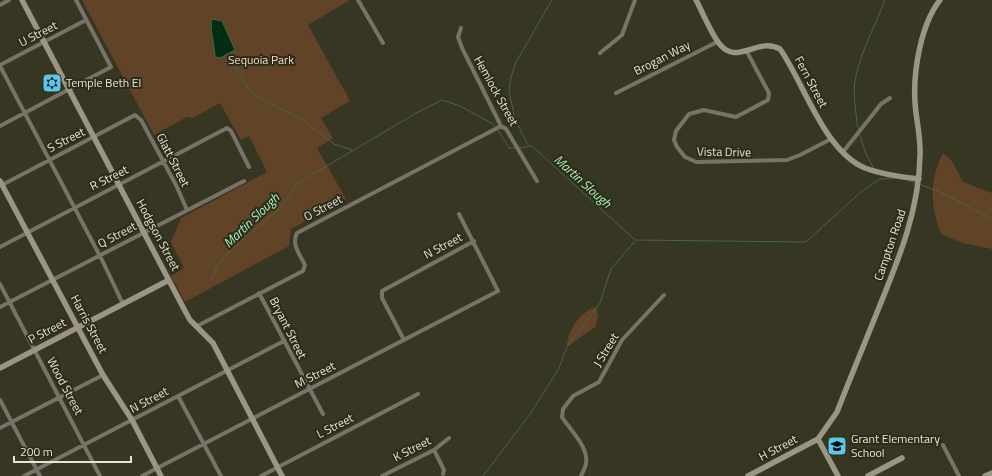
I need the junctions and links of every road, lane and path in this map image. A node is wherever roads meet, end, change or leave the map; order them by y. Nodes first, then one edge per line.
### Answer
1 (9, 0) edge
2 (22, 0) edge
3 (76, 0) edge
4 (358, 0) edge
5 (635, 0) edge
6 (696, 0) edge
7 (940, 0) edge
8 (0, 5) edge
9 (86, 20) junction
10 (461, 28) dead end
11 (44, 42) junction
12 (718, 42) junction
13 (383, 43) dead end
14 (746, 50) junction
15 (600, 53) dead end
16 (0, 65) edge
17 (69, 90) junction
18 (616, 93) dead end
19 (890, 98) dead end
20 (25, 113) junction
21 (141, 120) joint
22 (0, 126) edge
23 (501, 126) junction
24 (95, 137) junction
25 (831, 139) junction
26 (843, 152) junction
27 (50, 160) junction
28 (164, 161) junction
29 (249, 167) dead end
30 (919, 179) junction
31 (244, 180) dead end
32 (537, 181) dead end
33 (1, 184) edge
34 (119, 185) junction
35 (74, 207) junction
36 (187, 210) junction
37 (459, 214) dead end
38 (28, 232) junction
39 (144, 232) junction
40 (474, 241) junction
41 (0, 247) edge
42 (100, 255) junction
43 (53, 280) junction
44 (169, 280) junction
45 (0, 284) edge
46 (259, 293) junction
47 (664, 295) dead end
48 (10, 302) junction
49 (123, 304) junction
50 (0, 307) edge
51 (197, 326) junction
52 (78, 327) junction
53 (404, 340) junction
54 (284, 341) junction
55 (34, 350) junction
56 (0, 368) edge
57 (227, 370) junction
58 (103, 375) junction
59 (309, 389) junction
60 (418, 394) dead end
61 (178, 396) junction
62 (59, 397) junction
63 (0, 400) edge
64 (323, 414) dead end
65 (252, 419) junction
66 (132, 420) junction
67 (12, 422) junction
68 (0, 428) edge
69 (449, 438) dead end
70 (818, 439) junction
71 (204, 444) junction
72 (84, 445) junction
73 (943, 445) dead end
74 (434, 450) junction
75 (902, 458) dead end
76 (277, 467) junction
77 (157, 468) junction
78 (36, 470) junction
79 (992, 472) edge
80 (443, 474) dead end
81 (24, 476) edge
82 (40, 476) edge
83 (100, 476) edge
84 (142, 476) edge
85 (161, 476) edge
86 (221, 476) edge
87 (261, 476) edge
88 (282, 476) edge
89 (382, 476) edge
90 (581, 476) edge
91 (748, 476) edge
92 (838, 476) edge
93 (868, 476) edge
94 (959, 476) edge
95 (985, 476) edge

1 - 8 street
2 - 11 street, Hodgson Street
3 - 9 street
4 - 13 street
5 - 15 street
6 - 12 street, Fern Street
7 - 30 street, Campton Road
9 - 11 street, U Street
9 - 17 street
10 - 23 street, Hemlock Street
11 - 16 street, U Street
11 - 17 street, Hodgson Street
12 - 14 street, Fern Street
12 - 18 street, Brogan Way
14 - 25 street, Fern Street
14 - 25 street, Vista Drive
16 - 20 street
17 - 20 street
17 - 24 street, Hodgson Street
19 - 26 street
20 - 22 street
20 - 27 street
21 - 24 street, S Street
21 - 28 street, Glatt Street
23 - 32 street, Hemlock Street
23 - 46 street, O Street
24 - 27 street, S Street
24 - 34 street, Hodgson Street
25 - 26 street, Fern Street
26 - 30 street, Fern Street
27 - 33 street, S Street
27 - 35 street
28 - 29 street, R Street
28 - 34 street, R Street
28 - 36 street, Glatt Street
30 - 70 street, Campton Road
31 - 36 street, Q Street
33 - 38 street, Harris Street
34 - 35 street, R Street
34 - 39 street, Hodgson Street
35 - 38 street, R Street
35 - 42 street
36 - 39 street, Q Street
37 - 40 street
38 - 41 street, R Street
38 - 43 street, Harris Street
39 - 42 street, Q Street
39 - 44 street, Hodgson Street
40 - 53 street, N Street
40 - 53 street, M Street
42 - 43 street, Q Street
42 - 49 street
43 - 48 street, Q Street
43 - 52 street, Harris Street
44 - 49 street, P Street
44 - 51 street, Hodgson Street
45 - 48 street, Wood Street
46 - 51 street, O Street
46 - 54 street, Bryant Street
47 - 90 street, J Street
48 - 50 street, Q Street
48 - 55 street, Wood Street
49 - 52 street, P Street
51 - 57 street, Hodgson Street
52 - 55 street, P Street
52 - 58 street, Harris Street
53 - 59 street, M Street
54 - 57 street, N Street
54 - 59 street, Bryant Street
55 - 56 street, P Street
55 - 62 street, Wood Street
57 - 61 street, N Street
57 - 65 street, Hodgson Street
58 - 62 street
58 - 66 street, Harris Street
59 - 64 street, Bryant Street
59 - 65 street, M Street
60 - 76 street, L Street
61 - 66 street, N Street
61 - 71 street
62 - 67 street
62 - 72 street, Wood Street
63 - 67 street
65 - 71 street, M Street
65 - 76 street, Hodgson Street
66 - 72 street, N Street
66 - 77 street, Harris Street
67 - 68 street
67 - 78 street
69 - 74 street, K Street
70 - 91 street, H Street
70 - 92 street
71 - 77 street, M Street
71 - 86 street
72 - 78 street, N Street
72 - 83 street, Wood Street
73 - 94 street
74 - 80 street
74 - 89 street, K Street
75 - 93 street
76 - 87 street, L Street
76 - 88 street, Hodgson Street
77 - 84 street, M Street
77 - 85 street, Harris Street
78 - 81 street, N Street
78 - 82 street
79 - 95 street

